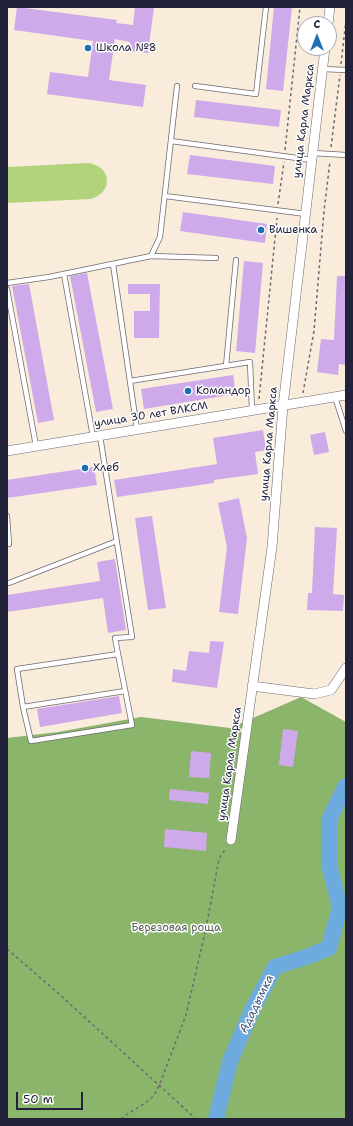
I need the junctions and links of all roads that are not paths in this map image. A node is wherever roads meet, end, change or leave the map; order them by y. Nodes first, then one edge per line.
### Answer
1 (266, 7) edge
2 (324, 56) edge
3 (322, 68) junction
4 (346, 70) edge
5 (177, 86) dead end
6 (195, 86) dead end
7 (171, 140) junction
8 (346, 155) edge
9 (312, 157) junction
10 (165, 196) junction
11 (306, 214) junction
12 (151, 256) junction
13 (216, 258) dead end
14 (236, 260) dead end
15 (113, 264) junction
16 (64, 274) junction
17 (7, 283) edge
18 (7, 289) edge
19 (226, 366) junction
20 (130, 381) junction
21 (346, 395) edge
22 (335, 397) junction
23 (283, 406) junction
24 (252, 411) junction
25 (137, 430) junction
26 (346, 431) edge
27 (97, 436) junction
28 (36, 446) junction
29 (7, 451) edge
30 (7, 516) edge
31 (117, 541) junction
32 (7, 544) edge
33 (10, 583) dead end
34 (118, 654) junction
35 (346, 668) edge
36 (252, 686) junction
37 (125, 691) junction
38 (23, 707) junction
39 (231, 840) road end

1 - 6 lane
2 - 3 street, улица Карла Маркса
3 - 4 lane
3 - 9 street, улица Карла Маркса
5 - 7 lane
7 - 9 lane
7 - 10 lane
8 - 9 lane
9 - 11 street, улица Карла Маркса
10 - 11 lane
10 - 12 lane
11 - 23 street, улица Карла Маркса
12 - 13 lane
12 - 15 lane
14 - 19 lane
15 - 16 lane
15 - 20 lane
16 - 17 lane
16 - 27 lane
18 - 28 lane
19 - 20 lane
19 - 24 lane
20 - 25 lane
21 - 22 street, улица 30 лет ВЛКСМ
22 - 23 street, улица 30 лет ВЛКСМ
22 - 26 lane
23 - 24 street, улица 30 лет ВЛКСМ
23 - 36 street, улица Карла Маркса
24 - 25 street, улица 30 лет ВЛКСМ
25 - 27 street, улица 30 лет ВЛКСМ
27 - 28 street, улица 30 лет ВЛКСМ
27 - 31 lane
28 - 29 street, улица 30 лет ВЛКСМ
30 - 32 lane
31 - 33 lane
31 - 34 lane
34 - 37 lane
34 - 38 lane
35 - 36 street
36 - 39 street, улица Карла Маркса
37 - 38 lane
37 - 38 lane

